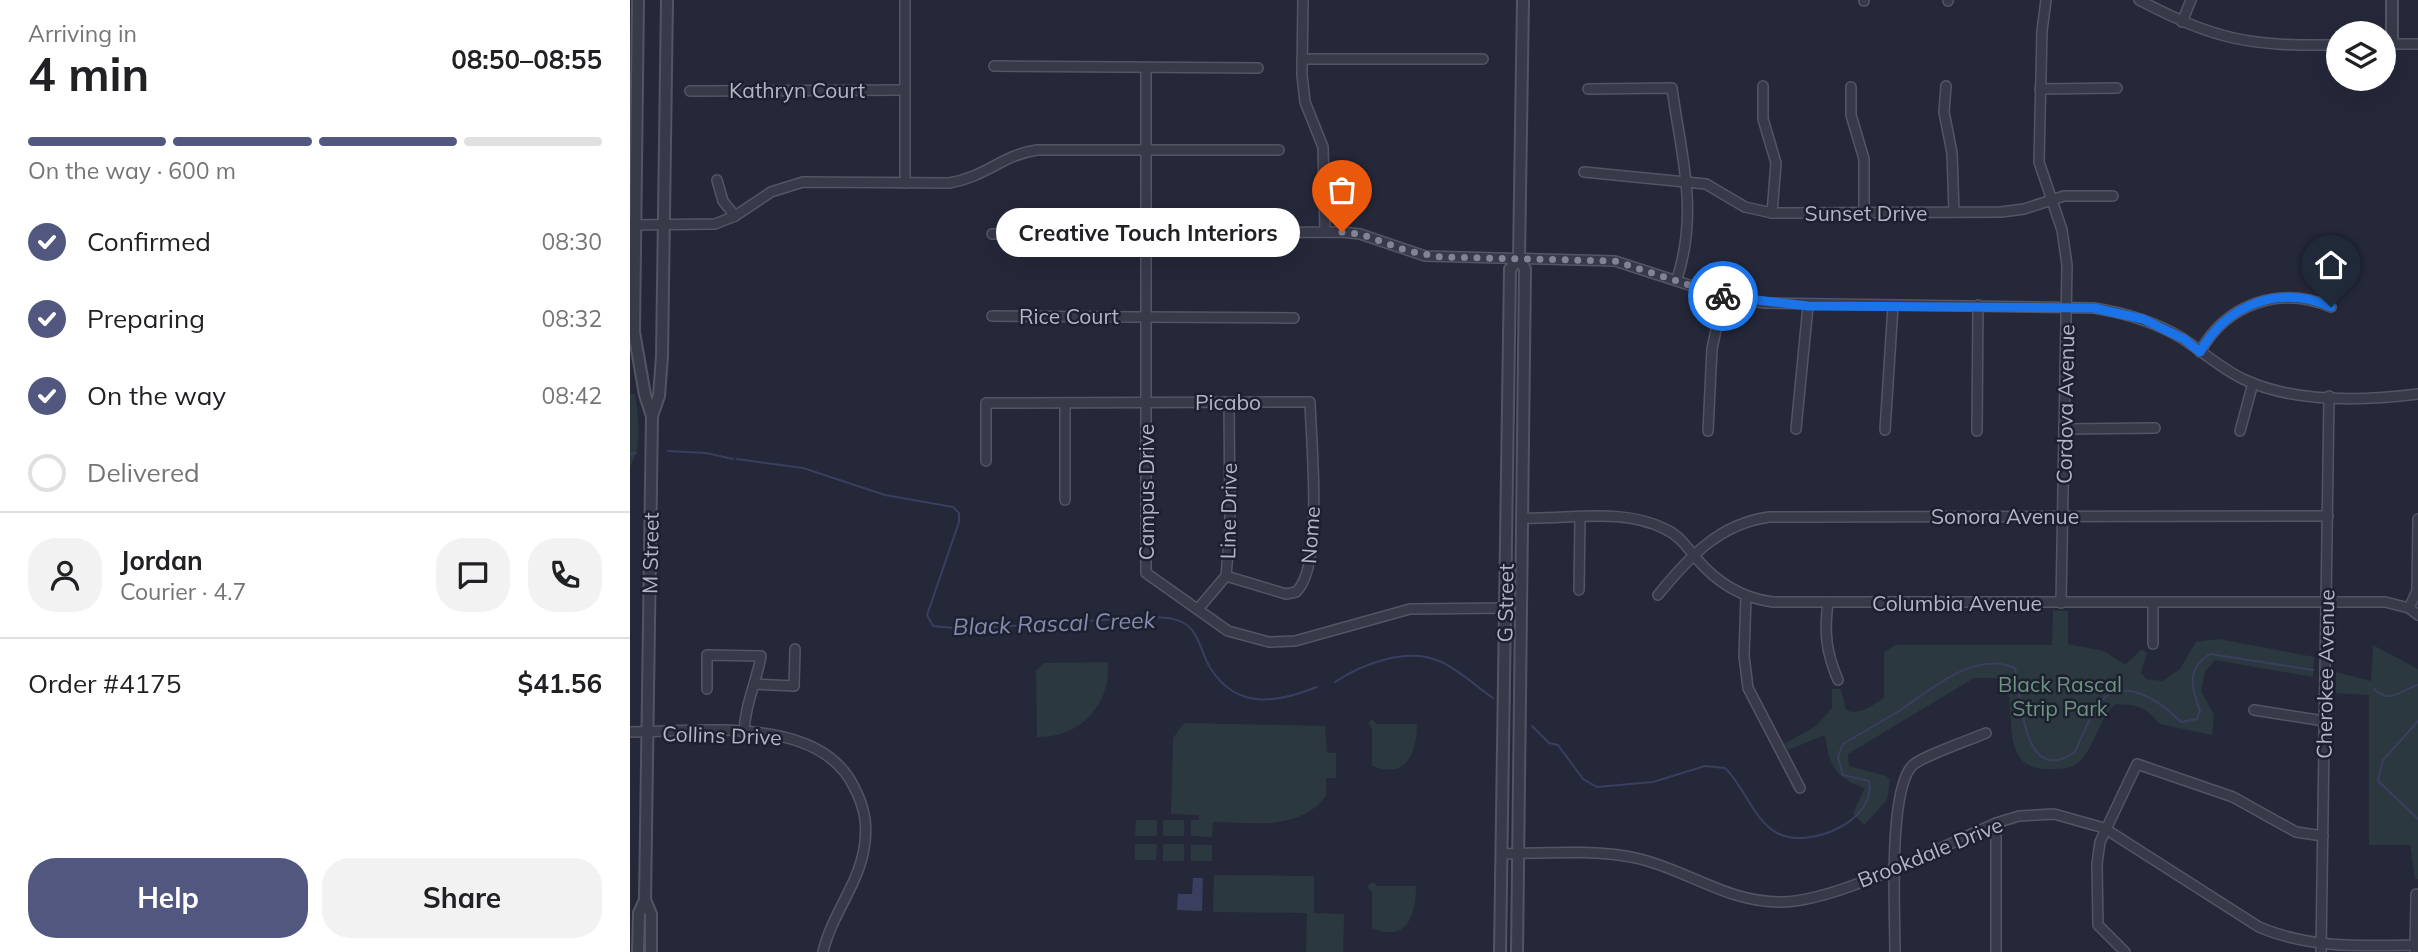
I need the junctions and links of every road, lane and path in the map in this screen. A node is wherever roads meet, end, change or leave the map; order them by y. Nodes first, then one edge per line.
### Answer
1 (638, 0) edge
2 (667, 0) edge
3 (905, 0) edge
4 (1303, 0) edge
5 (1524, 0) edge
6 (2046, 0) edge
7 (2139, 0) edge
8 (2191, 0) edge
9 (2392, 0) edge
10 (2390, 21) edge
11 (2182, 22) junction
12 (2396, 44) edge
13 (2418, 44) edge
14 (2326, 45) edge
15 (1302, 59) junction
16 (1483, 59) dead end
17 (994, 66) dead end
18 (1146, 68) junction
19 (1258, 68) dead end
20 (1763, 86) dead end
21 (1946, 86) dead end
22 (1851, 87) dead end
23 (2118, 88) dead end
24 (1588, 89) dead end
25 (2040, 89) junction
26 (904, 90) junction
27 (690, 91) dead end
28 (1147, 150) junction
29 (1279, 150) dead end
30 (1584, 172) dead end
31 (717, 180) dead end
32 (1688, 181) junction
33 (905, 183) junction
34 (2113, 196) dead end
35 (2050, 199) junction
36 (1954, 212) junction
37 (1772, 213) junction
38 (1864, 213) junction
39 (735, 216) junction
40 (632, 225) edge
41 (663, 226) junction
42 (1325, 231) junction
43 (992, 234) dead end
44 (1147, 234) junction
45 (1519, 258) junction
46 (1677, 279) junction
47 (1723, 296) junction
48 (1978, 305) junction
49 (2066, 305) junction
50 (1808, 306) junction
51 (1893, 306) junction
52 (2331, 307) dead end
53 (992, 316) dead end
54 (1146, 316) junction
55 (1294, 318) dead end
56 (2200, 352) junction
57 (2253, 383) junction
58 (2418, 394) edge
59 (2329, 396) junction
60 (1229, 402) junction
61 (1310, 402) joint
62 (1065, 403) junction
63 (1146, 403) junction
64 (652, 416) junction
65 (2155, 428) dead end
66 (1796, 429) dead end
67 (2064, 429) junction
68 (1885, 430) dead end
69 (1708, 431) dead end
70 (1977, 431) dead end
71 (2240, 431) dead end
72 (986, 461) dead end
73 (1065, 500) dead end
74 (2063, 516) junction
75 (2328, 516) junction
76 (1580, 517) junction
77 (1522, 518) junction
78 (2418, 519) edge
79 (1693, 555) junction
80 (1226, 576) junction
81 (1579, 590) dead end
82 (1658, 595) dead end
83 (1746, 596) junction
84 (2327, 602) junction
85 (1828, 603) junction
86 (2061, 603) junction
87 (2153, 603) junction
88 (1505, 608) junction
89 (2409, 608) junction
90 (1198, 609) junction
91 (2418, 615) edge
92 (2152, 644) dead end
93 (795, 649) dead end
94 (1839, 680) dead end
95 (754, 684) junction
96 (707, 689) dead end
97 (2255, 710) dead end
98 (2325, 721) junction
99 (630, 732) edge
100 (646, 732) junction
101 (744, 733) junction
102 (1986, 733) dead end
103 (1800, 788) dead end
104 (1996, 823) junction
105 (2104, 828) junction
106 (2323, 836) junction
107 (1502, 854) junction
108 (1518, 854) junction
109 (1896, 866) junction
110 (2416, 894) dead end
111 (645, 900) junction
112 (2416, 947) edge
113 (2321, 948) edge
114 (638, 952) edge
115 (651, 952) edge
116 (823, 952) edge
117 (1500, 952) edge
118 (1517, 952) edge
119 (1895, 952) edge
120 (1996, 952) edge
121 (2125, 952) edge

1 - 40 street, M Street
2 - 41 street, M Street
3 - 26 street
4 - 15 street
5 - 45 street, G Street
6 - 25 street, Cordova Avenue
7 - 11 street
8 - 11 street
9 - 10 street
11 - 14 street
12 - 13 street
15 - 16 street
15 - 42 street
17 - 18 street
18 - 19 street
18 - 28 street, Campus Drive
20 - 37 street
21 - 36 street
22 - 38 street
23 - 25 street
24 - 32 street
25 - 35 street, Cordova Avenue
26 - 27 street, Kathryn Court
26 - 33 street
28 - 29 street
28 - 33 street
28 - 44 street, Campus Drive
30 - 32 street, Sunset Drive
31 - 39 street
32 - 37 street, Sunset Drive
32 - 46 street
33 - 39 street
34 - 35 street, Sunset Drive
35 - 36 street, Sunset Drive
35 - 49 street, Cordova Avenue
36 - 38 street, Sunset Drive
37 - 38 street, Sunset Drive
39 - 41 street
40 - 41 street
40 - 64 street, M Street
41 - 64 street, M Street
42 - 44 street
42 - 45 street
43 - 44 street
44 - 54 street, Campus Drive
45 - 46 street
45 - 77 street, G Street
45 - 88 street, G Street
46 - 47 street
47 - 50 street
47 - 69 street
48 - 49 street
48 - 51 street
48 - 70 street
49 - 56 street
49 - 67 street, Cordova Avenue
50 - 51 street
50 - 66 street
51 - 68 street
52 - 56 street
53 - 54 street, Rice Court
54 - 55 street, Rice Court
54 - 63 street, Campus Drive
56 - 57 street
57 - 59 street
57 - 71 street
58 - 59 street
59 - 75 street, Cherokee Avenue
60 - 61 street, Picabo
60 - 63 street, Picabo
60 - 80 street, Line Drive
61 - 80 street, Nome
62 - 63 street, Picabo
62 - 72 street, Picabo
62 - 73 street
63 - 90 street, Campus Drive
64 - 100 street, M Street
65 - 67 street
67 - 74 street, Cordova Avenue
74 - 75 street, Sonora Avenue
74 - 79 street, Sonora Avenue
74 - 86 street, Cordova Avenue
75 - 84 street, Cherokee Avenue
76 - 77 street, Columbia Avenue
76 - 79 street, Columbia Avenue
76 - 81 street
77 - 108 street, G Street
78 - 89 street
79 - 82 street, Sonora Avenue
79 - 83 street, Columbia Avenue
80 - 90 street, Line Drive
83 - 85 street, Columbia Avenue
83 - 103 street
84 - 87 street, Columbia Avenue
84 - 89 street, Columbia Avenue
84 - 98 street, Cherokee Avenue
85 - 86 street, Columbia Avenue
85 - 94 street
86 - 87 street, Columbia Avenue
87 - 92 street
88 - 90 street, Campus Drive
88 - 107 street, G Street
89 - 91 street, Columbia Avenue
93 - 95 street
95 - 96 street
95 - 101 street
97 - 98 street
98 - 106 street, Cherokee Avenue
99 - 100 street, Collins Drive
100 - 101 street, Collins Drive
100 - 111 street, M Street
101 - 116 street, Collins Drive
102 - 109 street
104 - 105 street, Brookdale Drive
104 - 109 street, Brookdale Drive
104 - 120 street
105 - 106 street
105 - 113 street, Brookdale Drive
105 - 121 street
106 - 113 street, Cherokee Avenue
107 - 108 street, Brookdale Drive
107 - 117 street, G Street
108 - 109 street, Brookdale Drive
108 - 118 street, G Street
109 - 119 street
110 - 112 street
111 - 114 street, M Street
111 - 115 street, M Street
112 - 113 street, Brookdale Drive

